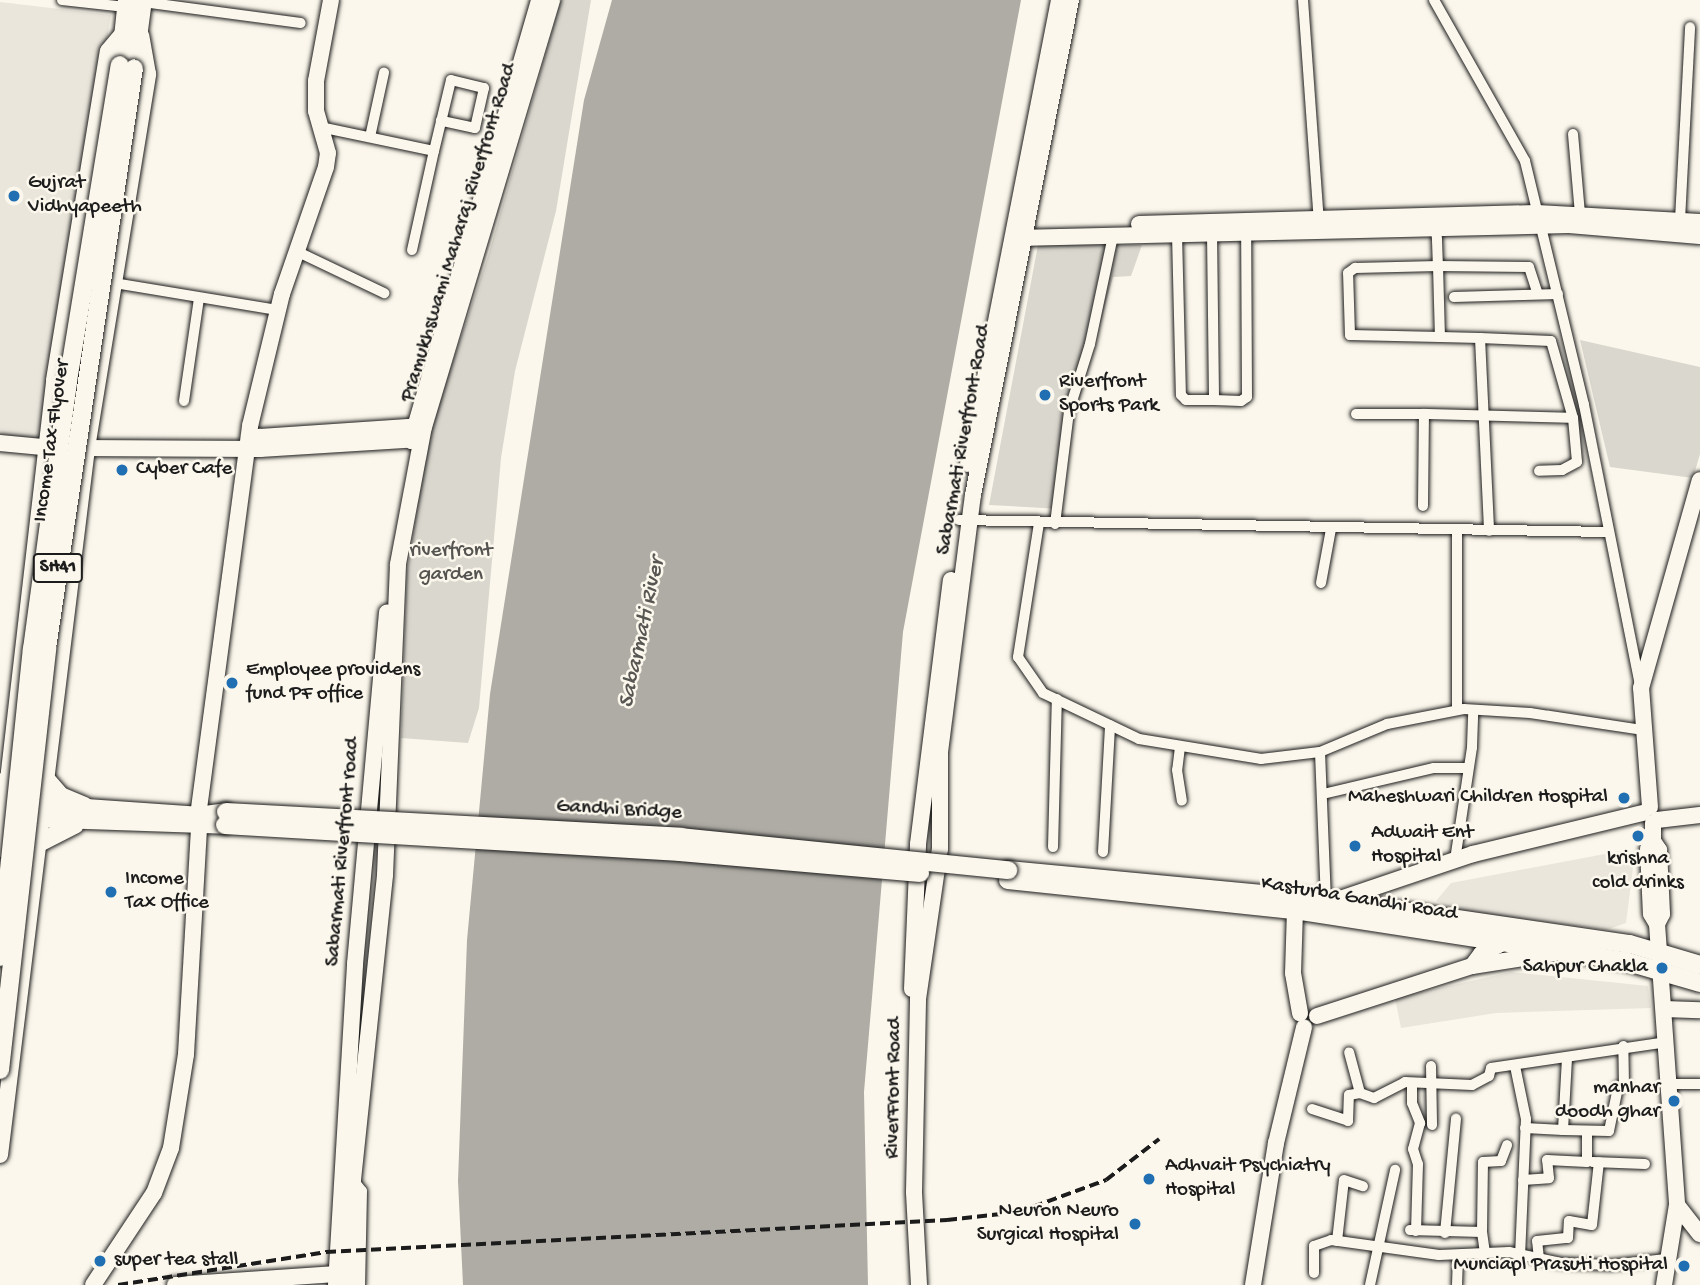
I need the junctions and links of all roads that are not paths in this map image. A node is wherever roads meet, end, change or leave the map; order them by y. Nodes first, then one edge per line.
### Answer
1 (62, 0) edge
2 (331, 0) edge
3 (539, 0) edge
4 (552, 0) edge
5 (1059, 0) edge
6 (1071, 0) edge
7 (1303, 0) edge
8 (1434, 0) edge
9 (135, 2) edge
10 (301, 23) dead end
11 (1690, 27) dead end
12 (133, 30) junction
13 (127, 66) junction
14 (384, 73) dead end
15 (441, 121) junction
16 (320, 127) junction
17 (1573, 134) dead end
18 (370, 137) junction
19 (434, 150) junction
20 (1580, 214) junction
21 (1539, 220) junction
22 (1680, 220) junction
23 (1700, 222) edge
24 (1319, 224) junction
25 (1436, 228) junction
26 (1019, 232) junction
27 (1246, 232) junction
28 (1212, 233) junction
29 (1177, 234) junction
30 (1113, 236) junction
31 (1700, 236) edge
32 (412, 250) dead end
33 (296, 251) junction
34 (1438, 266) junction
35 (114, 283) junction
36 (384, 293) dead end
37 (1538, 294) junction
38 (1558, 294) junction
39 (1454, 297) dead end
40 (199, 298) junction
41 (277, 310) junction
42 (1440, 337) junction
43 (1480, 338) junction
44 (1214, 400) junction
45 (184, 401) dead end
46 (1356, 414) dead end
47 (1424, 414) junction
48 (1486, 416) junction
49 (1573, 418) junction
50 (417, 432) junction
51 (0, 443) edge
52 (247, 446) junction
53 (45, 448) junction
54 (87, 448) junction
55 (1539, 471) dead end
56 (412, 480) joint
57 (1700, 480) edge
58 (1423, 506) dead end
59 (964, 521) junction
60 (1039, 523) junction
61 (1055, 524) junction
62 (1331, 528) junction
63 (1457, 530) junction
64 (1489, 531) junction
65 (1609, 532) junction
66 (1321, 583) dead end
67 (1641, 688) junction
68 (1057, 699) junction
69 (1457, 710) junction
70 (1473, 710) junction
71 (1110, 725) junction
72 (1642, 730) junction
73 (1180, 747) junction
74 (1320, 752) junction
75 (1468, 768) junction
76 (48, 780) junction
77 (4, 782) edge
78 (1323, 793) junction
79 (1182, 801) dead end
80 (1700, 808) edge
81 (2, 810) edge
82 (35, 811) junction
83 (91, 815) junction
84 (1700, 815) edge
85 (1651, 816) junction
86 (199, 822) junction
87 (0, 840) edge
88 (41, 842) junction
89 (1053, 846) dead end
90 (1103, 852) dead end
91 (1455, 860) junction
92 (1008, 875) junction
93 (936, 893) joint
94 (914, 894) joint
95 (1338, 901) junction
96 (1296, 910) junction
97 (1501, 936) junction
98 (1555, 953) junction
99 (1660, 955) junction
100 (0, 957) edge
101 (1472, 965) junction
102 (1700, 965) edge
103 (1661, 974) junction
104 (1700, 983) edge
105 (1664, 1009) junction
106 (1700, 1010) edge
107 (1307, 1018) junction
108 (1667, 1042) junction
109 (1623, 1046) junction
110 (1349, 1052) dead end
111 (1567, 1059) junction
112 (1431, 1066) dead end
113 (1515, 1066) junction
114 (0, 1070) edge
115 (1412, 1083) junction
116 (1431, 1083) junction
117 (1670, 1084) junction
118 (1700, 1084) edge
119 (1360, 1093) junction
120 (1312, 1109) dead end
121 (1456, 1118) dead end
122 (1432, 1125) dead end
123 (1525, 1128) junction
124 (1563, 1130) junction
125 (1587, 1131) junction
126 (1507, 1145) dead end
127 (0, 1155) edge
128 (1587, 1161) junction
129 (1600, 1162) junction
130 (1644, 1164) dead end
131 (1395, 1170) dead end
132 (353, 1180) junction
133 (1523, 1180) junction
134 (1363, 1186) dead end
135 (1677, 1205) junction
136 (1482, 1232) junction
137 (1445, 1233) junction
138 (1700, 1233) edge
139 (1337, 1241) junction
140 (1380, 1247) junction
141 (1485, 1254) junction
142 (1458, 1255) junction
143 (1520, 1255) junction
144 (1539, 1259) junction
145 (1667, 1259) junction
146 (1314, 1273) dead end
147 (336, 1279) edge
148 (207, 1283) edge
149 (93, 1285) edge
150 (175, 1285) edge
151 (349, 1285) edge
152 (360, 1285) edge
153 (913, 1285) edge
154 (919, 1285) edge
155 (1253, 1285) edge
156 (1370, 1285) edge
157 (1457, 1285) edge
158 (1664, 1285) edge

1 - 9 street
2 - 16 street
3 - 50 street
4 - 50 street, Pramukhswami Maharaj Riverfront Road
5 - 26 street, Sabarmati Riverfront Road
6 - 26 street, Sabarmati Riverfront Road
7 - 24 street
8 - 21 street
9 - 10 street
9 - 12 main road, SH41
11 - 22 street
12 - 13 main road, Income Tax Flyover / SH41
12 - 35 street
12 - 53 street
13 - 100 main road, Income Tax Flyover, bridge
13 - 114 main road, Income Tax Flyover / SH41, bridge
14 - 18 street
15 - 15 street
15 - 19 street
16 - 18 street
16 - 33 street
17 - 20 street
18 - 19 street
19 - 32 street
20 - 21 street
20 - 22 street
21 - 24 street
21 - 25 street
21 - 31 street
21 - 38 street
22 - 23 street
24 - 25 street
24 - 26 street
24 - 27 street
25 - 34 street
26 - 30 street
26 - 59 street, Sabarmati Riverfront Road
27 - 28 street
27 - 44 street
28 - 29 street
28 - 44 street
29 - 30 street
29 - 44 street
30 - 61 street
33 - 36 street
33 - 41 street
34 - 37 street
34 - 42 street
34 - 42 street
35 - 40 street
35 - 54 street
37 - 38 street
37 - 39 street
38 - 65 street
40 - 41 street
40 - 45 street
41 - 52 street
42 - 43 street
43 - 48 street
43 - 49 street
46 - 47 street
47 - 48 street
47 - 58 street
48 - 49 street
48 - 64 street
49 - 55 street
50 - 52 street
50 - 56 street, Pramukhswami Maharaj Riverfront Road
50 - 147 street, Sabarmati Riverfront road
51 - 53 street
52 - 54 street
52 - 86 street
53 - 54 street
53 - 77 street
54 - 76 street
56 - 132 street, Sabarmati Riverfront road
57 - 67 street
59 - 60 street
59 - 93 street, Sabarmati Riverfront Road
59 - 94 street, Sabarmati Riverfront Road
60 - 61 street
60 - 68 street
61 - 62 street
62 - 63 street
62 - 66 street
63 - 64 street
63 - 69 street
64 - 65 street
65 - 67 street
67 - 72 street
68 - 71 street
68 - 89 street
69 - 70 street
69 - 74 street
70 - 72 street
70 - 75 street
71 - 73 street
71 - 90 street
72 - 85 street
73 - 74 street
73 - 79 street
74 - 78 street
75 - 78 street
75 - 91 street
76 - 82 street
76 - 83 street
77 - 81 street
78 - 95 street
80 - 85 street
81 - 82 main road, Gandhi Bridge
81 - 87 street
82 - 83 main road, Gandhi Bridge
82 - 88 street
83 - 86 main road, Gandhi Bridge
83 - 88 main road
84 - 85 street
85 - 91 street
85 - 95 street
85 - 99 street
86 - 92 main road, Gandhi Bridge, bridge
86 - 149 street
88 - 127 street
91 - 95 street
92 - 95 main road, Kasturba Gandhi Road
92 - 96 main road, Kasturba Gandhi Road
93 - 154 street, RiverFront Road
94 - 153 street, RiverFront Road
95 - 97 main road, Kasturba Gandhi Road
96 - 97 main road, Kasturba Gandhi Road
96 - 107 street
97 - 98 main road, Kasturba Gandhi Road
97 - 99 main road, Kasturba Gandhi Road
97 - 101 street
98 - 101 street
98 - 103 main road, Kasturba Gandhi Road
99 - 102 main road, Kasturba Gandhi Road
99 - 103 street
101 - 107 street
103 - 104 main road, Kasturba Gandhi Road
103 - 105 street
105 - 106 street
105 - 108 street
107 - 155 street
108 - 109 street
108 - 117 street
109 - 111 street
109 - 125 street
110 - 119 street
111 - 113 street
111 - 124 street
112 - 116 street
113 - 116 street
113 - 123 street
115 - 116 street
115 - 119 street
115 - 137 street
116 - 122 street
117 - 118 street
117 - 135 street
119 - 120 street
121 - 137 street
123 - 124 street
123 - 133 street
124 - 125 street
125 - 128 street
126 - 136 street
128 - 129 street
128 - 133 street
129 - 130 street
129 - 144 street
131 - 140 street
132 - 151 street, Sabarmati Riverfront road
132 - 152 street
133 - 143 street
134 - 139 street
135 - 138 street
135 - 145 street
136 - 137 street
136 - 141 street
139 - 140 street
139 - 146 street
140 - 142 street
140 - 156 street
141 - 142 street
141 - 143 street
142 - 157 street
143 - 144 street
144 - 145 street
145 - 158 street
147 - 148 street
148 - 150 street

